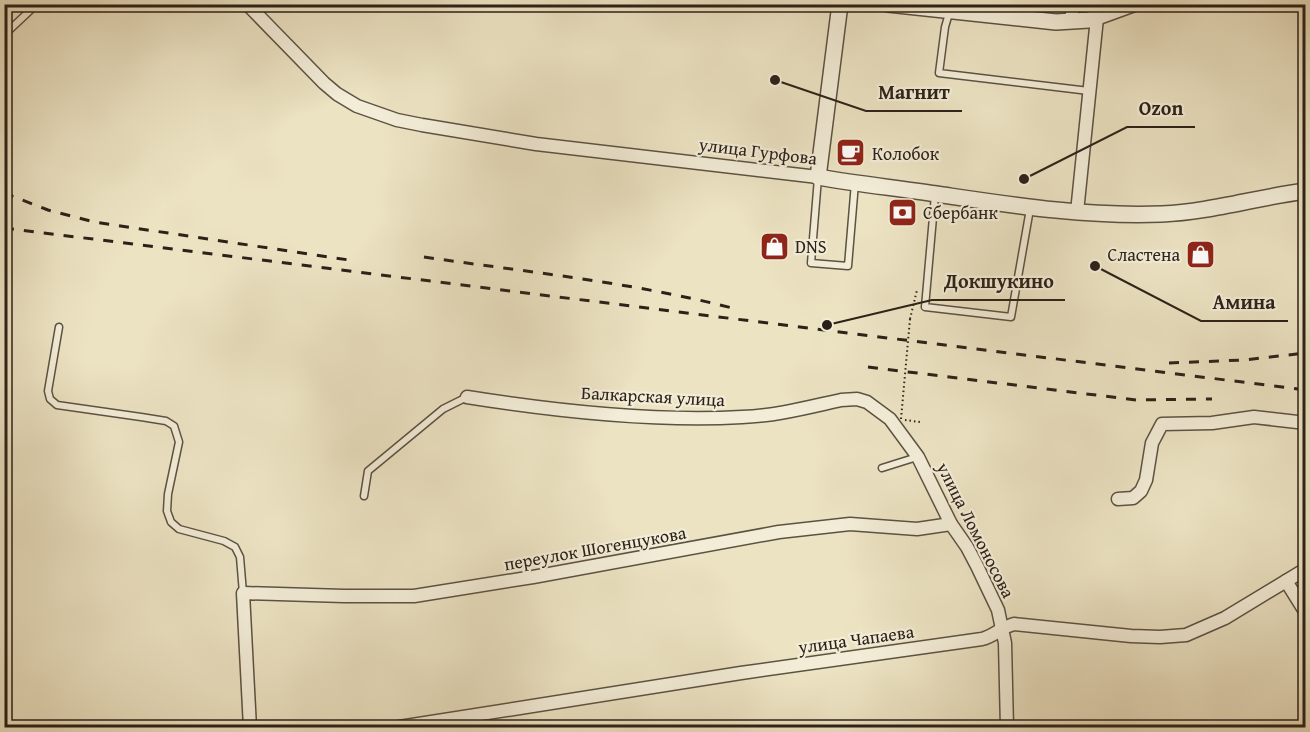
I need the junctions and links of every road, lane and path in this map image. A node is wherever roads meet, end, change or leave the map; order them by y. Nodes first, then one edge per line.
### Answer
1 (37, 4) edge
2 (247, 4) edge
3 (840, 4) edge
4 (888, 4) edge
5 (1072, 4) edge
6 (1133, 4) edge
7 (950, 8) edge
8 (1097, 18) junction
9 (1072, 21) junction
10 (4, 35) edge
11 (1089, 91) junction
12 (818, 177) junction
13 (855, 183) junction
14 (1305, 191) edge
15 (935, 194) junction
16 (1030, 208) junction
17 (1077, 212) junction
18 (916, 290) dead end
19 (59, 327) dead end
20 (468, 397) joint
21 (920, 422) dead end
22 (1305, 423) edge
23 (918, 457) junction
24 (882, 468) dead end
25 (363, 496) dead end
26 (1118, 499) dead end
27 (951, 524) junction
28 (1305, 569) edge
29 (1286, 581) junction
30 (243, 593) junction
31 (1305, 613) edge
32 (1002, 629) junction
33 (250, 728) edge
34 (393, 728) edge
35 (1007, 728) edge

1 - 10 lane
2 - 12 street, улица Гурфова
3 - 12 street
4 - 7 street
5 - 9 street
6 - 8 street
7 - 9 street
7 - 11 lane
8 - 9 street
8 - 11 street
11 - 17 street
12 - 13 street, улица Гурфова
12 - 13 lane
13 - 15 street, улица Гурфова
14 - 17 street, улица Гурфова
15 - 16 street, улица Гурфова
15 - 16 lane
16 - 17 street, улица Гурфова
18 - 21 path, bridge
19 - 30 lane
20 - 23 street, Балкарская улица
20 - 25 lane
22 - 26 street
23 - 24 lane
23 - 27 street, улица Ломоносова
27 - 30 street, переулок Шогенцукова
27 - 32 street, улица Ломоносова
28 - 29 street, улица Чапаева
29 - 31 street
29 - 32 street, улица Чапаева
30 - 33 street
32 - 34 street, улица Чапаева
32 - 35 street, улица Ломоносова

